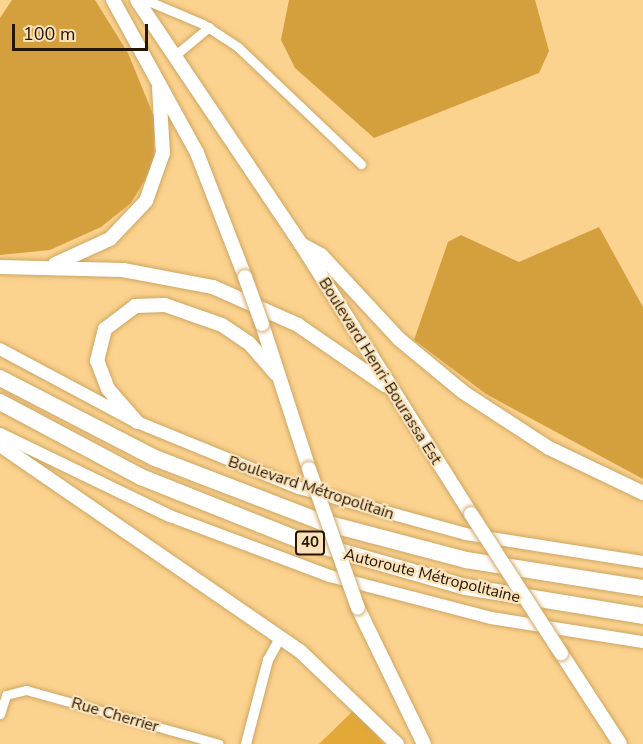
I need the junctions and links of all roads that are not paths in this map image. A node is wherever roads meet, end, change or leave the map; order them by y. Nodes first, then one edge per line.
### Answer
1 (113, 0) edge
2 (137, 0) edge
3 (147, 0) edge
4 (209, 27) junction
5 (142, 51) junction
6 (173, 57) junction
7 (159, 83) junction
8 (361, 164) dead end
9 (301, 244) junction
10 (0, 267) edge
11 (49, 267) junction
12 (0, 349) edge
13 (276, 374) junction
14 (0, 378) edge
15 (385, 385) junction
16 (0, 402) edge
17 (136, 422) junction
18 (0, 434) edge
19 (0, 445) edge
20 (643, 493) edge
21 (643, 562) edge
22 (643, 588) edge
23 (643, 616) edge
24 (280, 638) junction
25 (643, 642) edge
26 (0, 714) edge
27 (219, 744) edge
28 (246, 744) edge
29 (397, 744) edge
30 (424, 744) edge
31 (620, 744) edge

1 - 5 main road
2 - 6 main road, Boulevard Henri-Bourassa Est
3 - 4 street
4 - 6 street
4 - 8 street
5 - 6 main road
5 - 7 main road
6 - 9 main road, Boulevard Henri-Bourassa Est
7 - 11 main road
7 - 13 main road, bridge
9 - 15 main road, Boulevard Henri-Bourassa Est
9 - 20 main road
10 - 11 main road
11 - 15 main road
12 - 17 main road, Boulevard Métropolitain
13 - 17 main road
13 - 30 main road, bridge
14 - 22 highway, Autoroute Métropolitaine / 40
15 - 31 main road, Boulevard Henri-Bourassa Est, bridge
16 - 23 highway, Autoroute Métropolitaine / 40
17 - 21 main road, Boulevard Métropolitain
18 - 25 main road
19 - 24 main road
24 - 28 street
24 - 29 main road
26 - 27 street, Rue Cherrier

